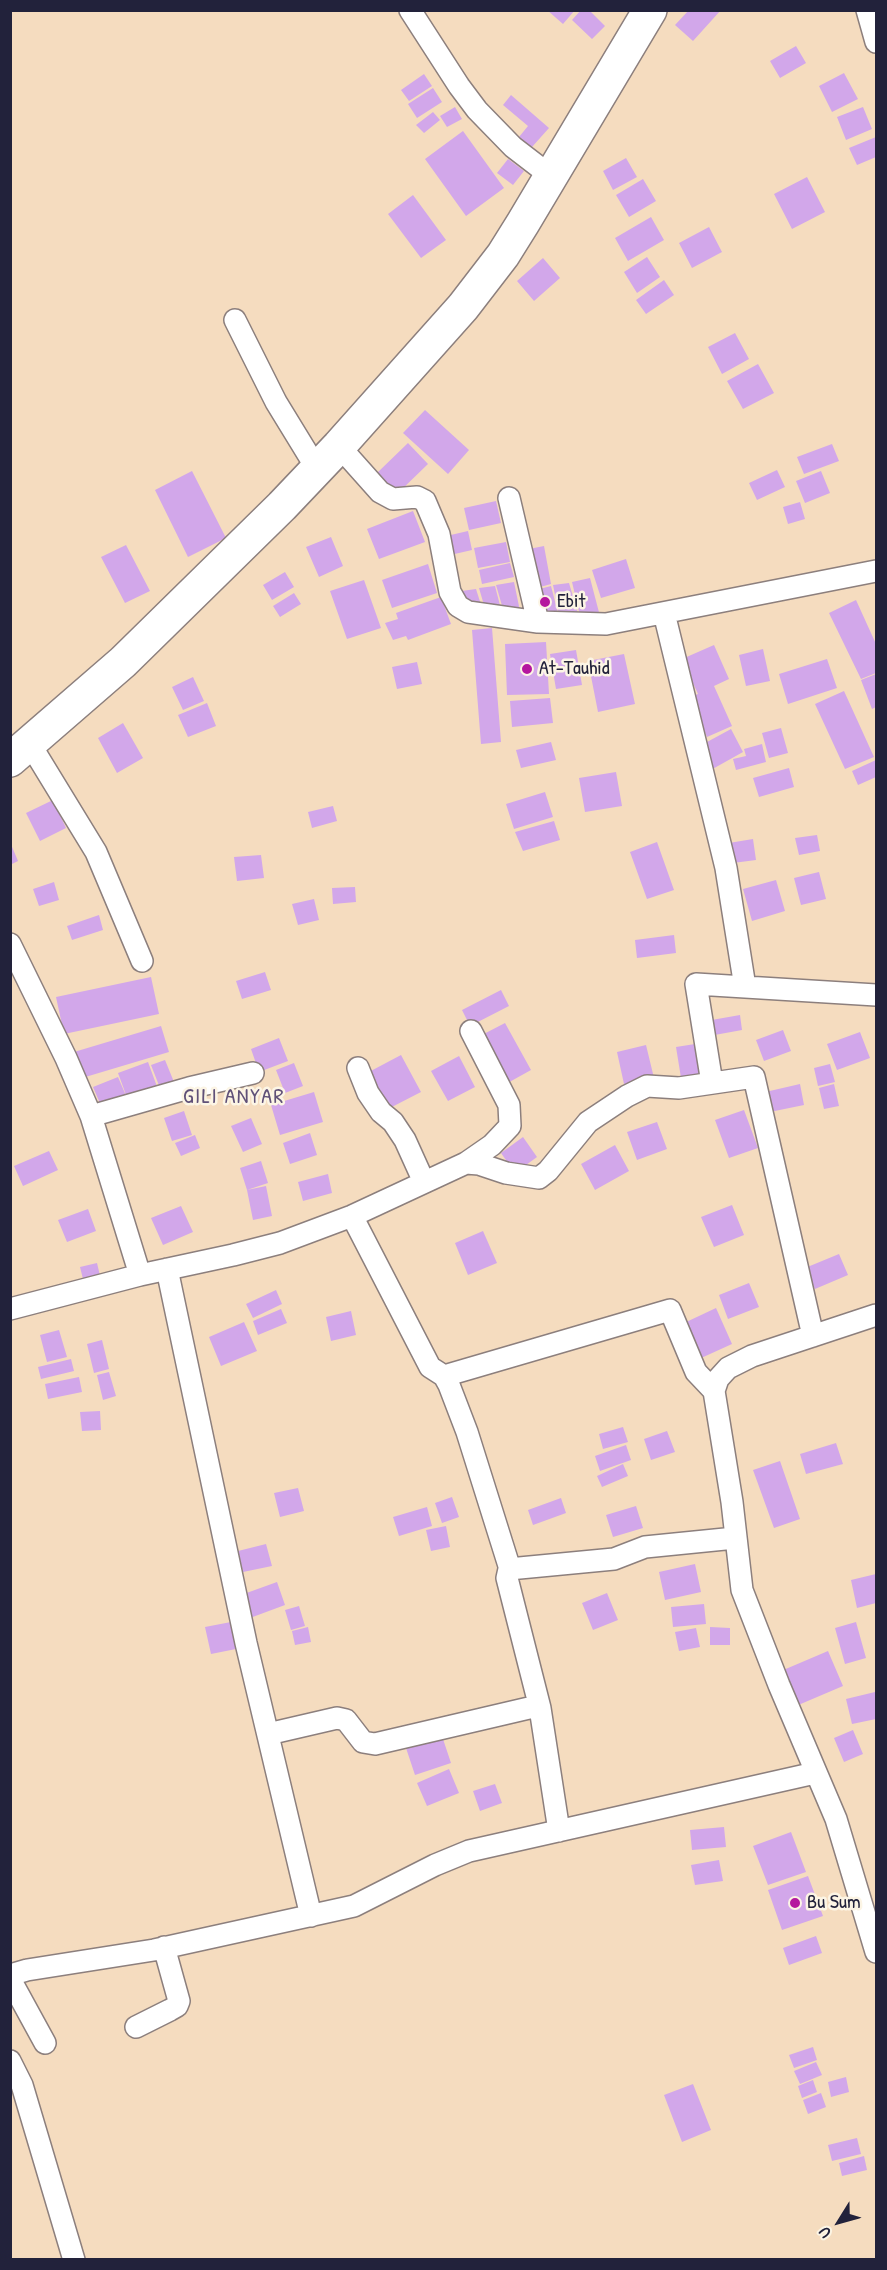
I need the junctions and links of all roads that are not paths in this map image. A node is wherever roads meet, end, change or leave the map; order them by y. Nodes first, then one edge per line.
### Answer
1 (410, 10) edge
2 (650, 10) edge
3 (867, 10) edge
4 (876, 42) edge
5 (552, 177) junction
6 (235, 320) dead end
7 (328, 458) junction
8 (509, 498) dead end
9 (876, 571) edge
10 (664, 613) junction
11 (538, 622) junction
12 (20, 752) edge
13 (10, 944) edge
14 (142, 961) dead end
15 (745, 987) junction
16 (876, 995) edge
17 (471, 1031) dead end
18 (358, 1068) dead end
19 (253, 1073) dead end
20 (712, 1083) junction
21 (91, 1116) junction
22 (466, 1163) junction
23 (424, 1182) junction
24 (352, 1216) junction
25 (167, 1269) junction
26 (140, 1275) junction
27 (10, 1309) edge
28 (876, 1315) edge
29 (813, 1336) junction
30 (444, 1376) junction
31 (714, 1391) junction
32 (735, 1538) junction
33 (510, 1569) junction
34 (540, 1708) junction
35 (268, 1734) junction
36 (815, 1773) junction
37 (559, 1831) junction
38 (311, 1916) junction
39 (164, 1947) junction
40 (876, 1952) edge
41 (10, 1977) edge
42 (136, 2027) dead end
43 (45, 2043) dead end
44 (10, 2061) edge
45 (74, 2259) edge

1 - 5 street
2 - 5 highway
3 - 4 street
5 - 7 highway
6 - 7 street
7 - 11 street
7 - 12 highway
8 - 11 street
9 - 10 street
10 - 11 street
10 - 15 street
12 - 14 street
13 - 21 street
15 - 16 street
15 - 20 street
17 - 22 street
18 - 23 street
19 - 21 street
20 - 22 street
20 - 29 street
21 - 26 street
22 - 23 street
23 - 24 street
24 - 25 street
24 - 30 street
25 - 26 street
25 - 35 street
26 - 27 street
28 - 29 street
29 - 31 street
30 - 31 street
30 - 33 street
31 - 32 street
32 - 33 street
32 - 36 street
33 - 34 street
34 - 35 street
34 - 37 street
35 - 38 street
36 - 37 street
36 - 40 street
37 - 38 street
38 - 39 street
39 - 41 street
39 - 42 street
41 - 43 street
44 - 45 street

